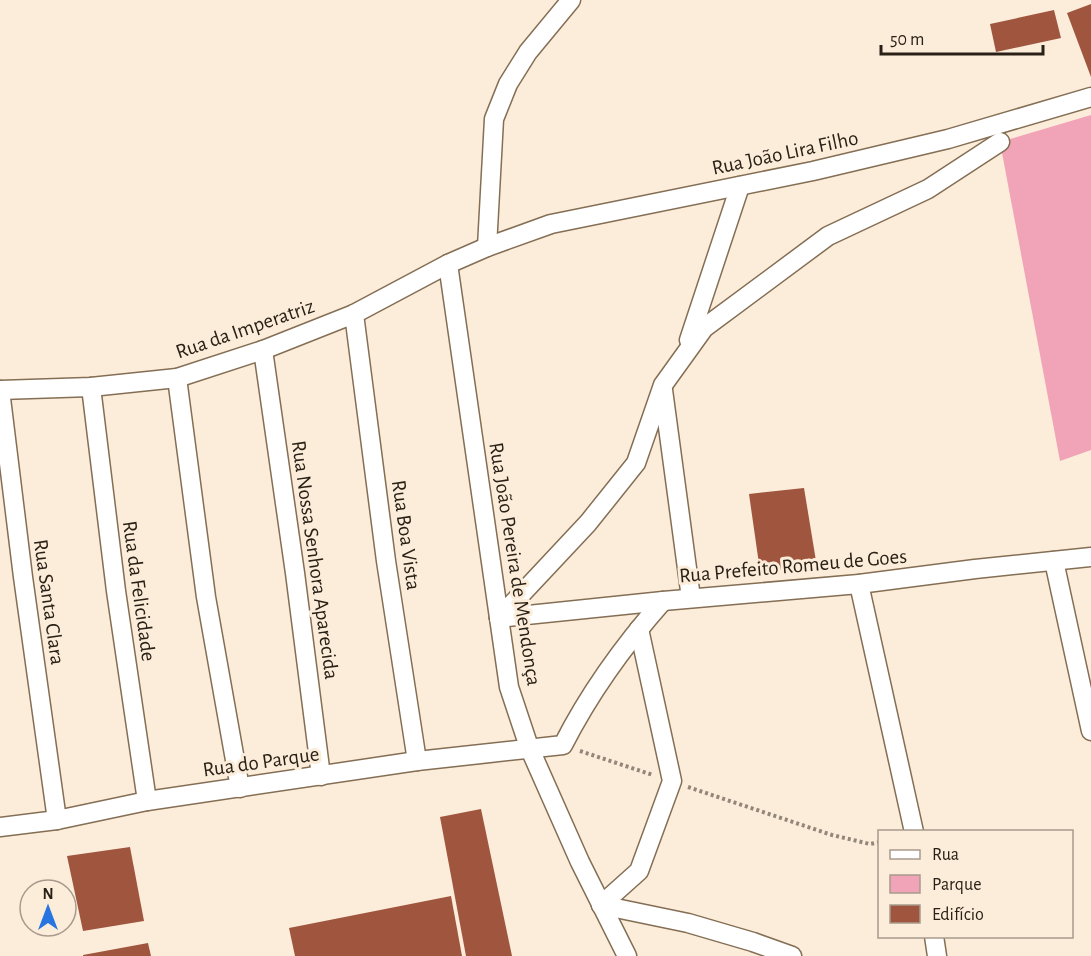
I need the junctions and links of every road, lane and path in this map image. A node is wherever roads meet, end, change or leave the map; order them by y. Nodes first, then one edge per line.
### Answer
1 (571, 0) edge
2 (1091, 97) edge
3 (1000, 142) dead end
4 (740, 186) junction
5 (486, 247) junction
6 (448, 264) junction
7 (354, 314) junction
8 (263, 350) junction
9 (683, 356) junction
10 (177, 378) junction
11 (663, 386) junction
12 (91, 387) junction
13 (0, 390) edge
14 (1091, 557) edge
15 (1054, 561) junction
16 (859, 584) junction
17 (691, 598) junction
18 (663, 601) junction
19 (499, 618) junction
20 (639, 629) junction
21 (1091, 731) edge
22 (563, 745) junction
23 (529, 747) junction
24 (417, 761) junction
25 (321, 776) junction
26 (672, 781) junction
27 (240, 788) junction
28 (147, 801) junction
29 (57, 820) junction
30 (0, 827) edge
31 (914, 830) edge
32 (878, 842) edge
33 (602, 905) junction
34 (934, 938) edge
35 (627, 956) edge
36 (792, 956) edge
37 (937, 956) edge

1 - 5 street
2 - 4 street, Rua João Lira Filho
3 - 9 street
4 - 5 street, Rua João Lira Filho
4 - 9 street
5 - 6 street, Rua da Imperatriz
6 - 7 street, Rua da Imperatriz
6 - 19 street, Rua João Pereira de Mendonça
7 - 8 street, Rua da Imperatriz
7 - 24 street, Rua Boa Vista
8 - 10 street, Rua da Imperatriz
8 - 25 street, Rua Nossa Senhora Aparecida
9 - 11 street
10 - 12 street, Rua da Imperatriz
10 - 27 street
11 - 17 street
11 - 19 street
12 - 13 street, Rua da Imperatriz
12 - 28 street, Rua da Felicidade
13 - 29 street, Rua Santa Clara
14 - 15 street, Rua Prefeito Romeu de Goes
15 - 16 street, Rua Prefeito Romeu de Goes
15 - 21 street
16 - 17 street, Rua Prefeito Romeu de Goes
16 - 31 street
17 - 18 street, Rua Prefeito Romeu de Goes
18 - 19 street, Rua Prefeito Romeu de Goes
18 - 20 street
19 - 23 street, Rua João Pereira de Mendonça
20 - 22 street
20 - 26 street
22 - 23 street, Rua do Parque
22 - 26 path
23 - 24 street, Rua do Parque
23 - 33 street, Rua João Pereira de Mendonça
24 - 25 street, Rua do Parque
25 - 27 street, Rua do Parque
26 - 32 path
26 - 33 street
27 - 28 street, Rua do Parque
28 - 29 street, Rua do Parque
29 - 30 street, Rua do Parque
33 - 35 street, Rua João Pereira de Mendonça
33 - 36 street
34 - 37 street

